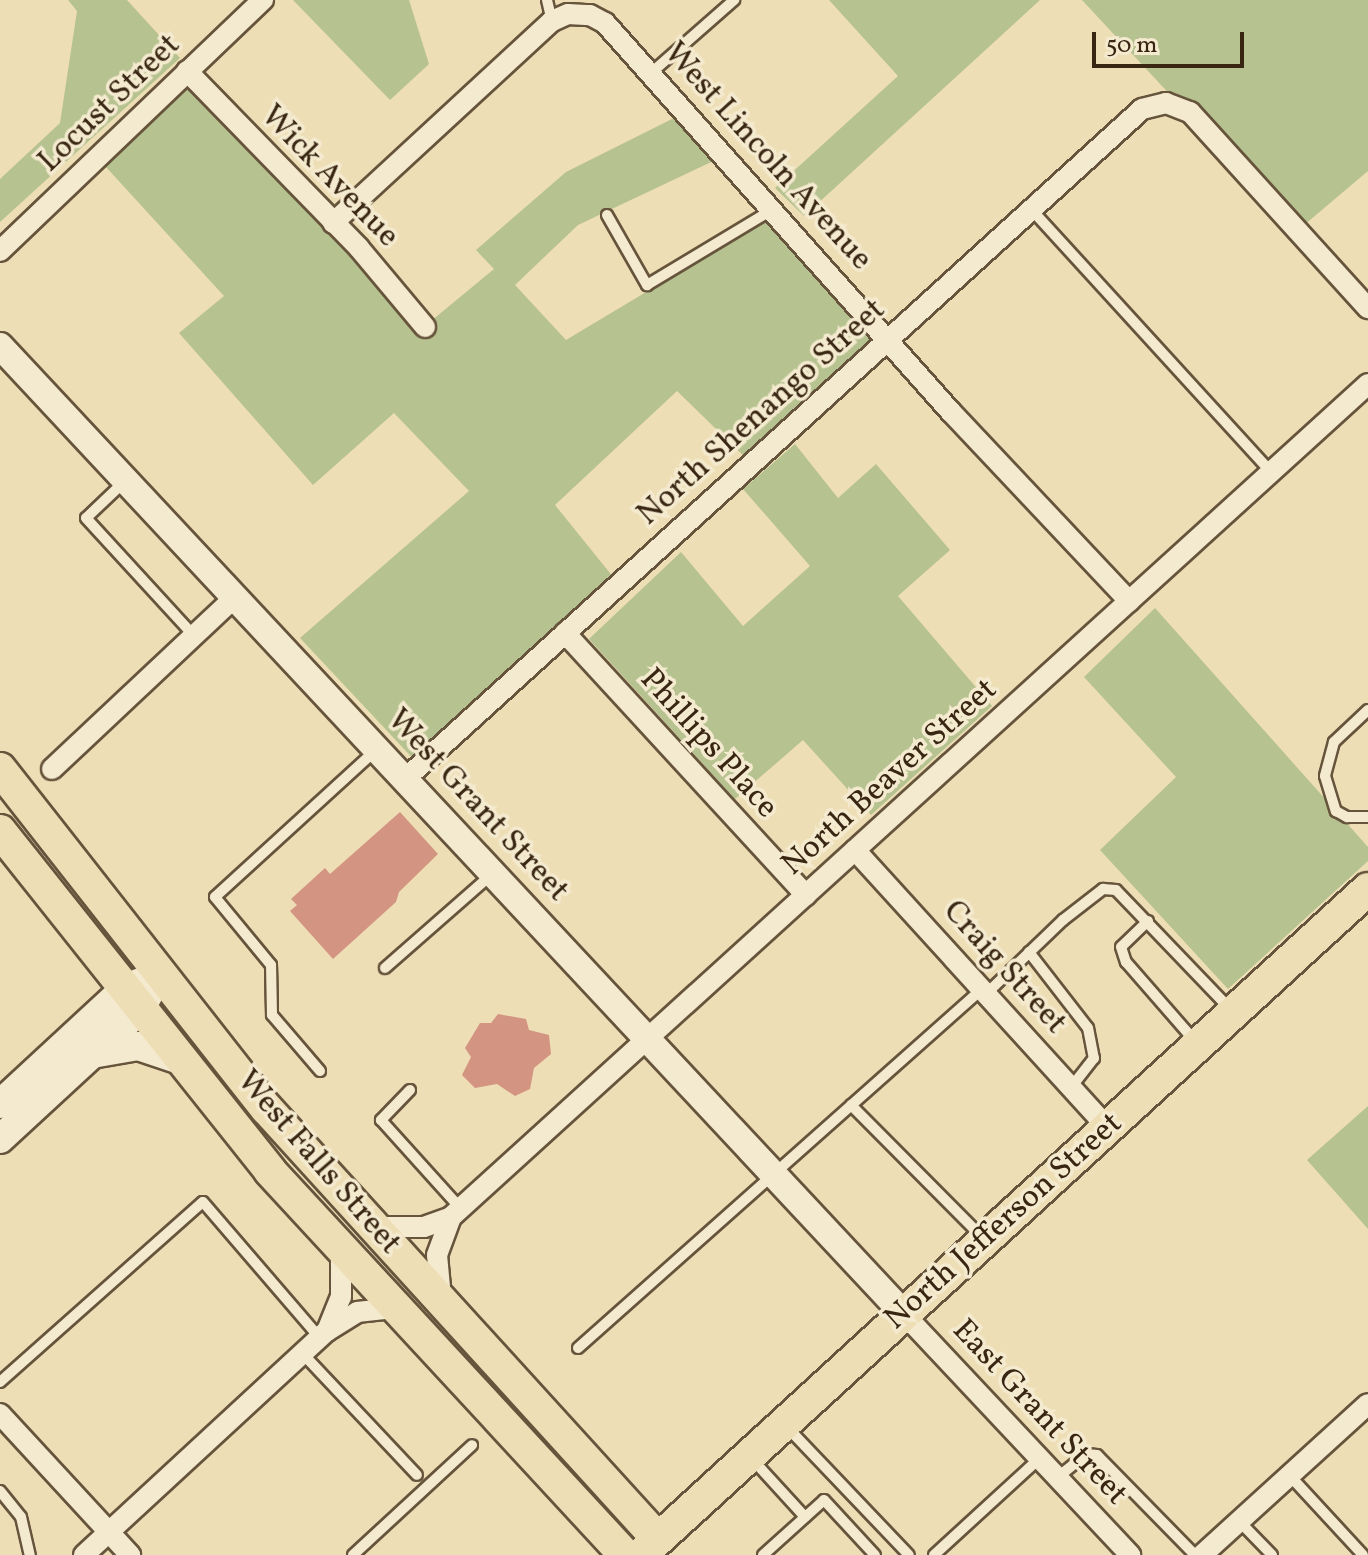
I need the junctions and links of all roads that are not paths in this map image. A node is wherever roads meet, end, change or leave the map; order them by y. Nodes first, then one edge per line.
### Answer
1 (263, 0) edge
2 (547, 0) edge
3 (734, 0) edge
4 (552, 21) junction
5 (187, 71) junction
6 (651, 73) junction
7 (774, 209) junction
8 (1031, 209) junction
9 (607, 215) dead end
10 (333, 223) junction
11 (0, 251) edge
12 (1368, 308) edge
13 (425, 327) dead end
14 (888, 339) junction
15 (0, 346) edge
16 (1368, 384) edge
17 (1271, 472) junction
18 (126, 481) junction
19 (235, 597) junction
20 (1129, 601) junction
21 (565, 633) junction
22 (194, 636) junction
23 (1368, 710) edge
24 (377, 749) junction
25 (0, 769) edge
26 (52, 769) dead end
27 (405, 779) junction
28 (1368, 817) edge
29 (0, 831) edge
30 (855, 850) junction
31 (493, 874) junction
32 (1368, 889) edge
33 (806, 895) junction
34 (1148, 921) junction
35 (1029, 952) junction
36 (385, 968) dead end
37 (160, 974) junction
38 (984, 991) junction
39 (132, 999) junction
40 (1233, 1012) junction
41 (647, 1039) junction
42 (1198, 1045) junction
43 (92, 1055) junction
44 (180, 1060) junction
45 (320, 1071) dead end
46 (1071, 1087) junction
47 (410, 1090) dead end
48 (0, 1104) edge
49 (851, 1105) junction
50 (1107, 1127) junction
51 (0, 1139) edge
52 (773, 1174) junction
53 (456, 1213) junction
54 (372, 1227) junction
55 (985, 1239) junction
56 (341, 1249) junction
57 (442, 1302) junction
58 (396, 1308) junction
59 (903, 1313) junction
60 (324, 1334) junction
61 (578, 1348) dead end
62 (303, 1354) junction
63 (0, 1382) edge
64 (1368, 1404) edge
65 (0, 1414) edge
66 (784, 1423) junction
67 (472, 1445) dead end
68 (749, 1455) junction
69 (1040, 1458) junction
70 (417, 1475) dead end
71 (1058, 1477) junction
72 (1291, 1477) junction
73 (0, 1491) edge
74 (805, 1517) junction
75 (1240, 1522) junction
76 (109, 1532) junction
77 (650, 1547) edge
78 (30, 1555) edge
79 (84, 1555) edge
80 (130, 1555) edge
81 (353, 1555) edge
82 (625, 1555) edge
83 (763, 1555) edge
84 (875, 1555) edge
85 (909, 1555) edge
86 (934, 1555) edge
87 (1130, 1555) edge
88 (1195, 1555) edge
89 (1202, 1555) edge
90 (1272, 1555) edge
91 (1363, 1555) edge

1 - 5 street, Locust Street
2 - 4 lane
3 - 6 lane
4 - 6 street, West Lincoln Avenue
4 - 10 street
5 - 10 street, Wick Avenue
5 - 11 street, Locust Street
6 - 7 street, West Lincoln Avenue
7 - 9 lane
7 - 14 street, West Lincoln Avenue
8 - 12 street, North Shenango Street
8 - 14 street, North Shenango Street
8 - 17 lane
10 - 13 street, Wick Avenue
14 - 20 street, West Lincoln Avenue
14 - 21 street, North Shenango Street
15 - 18 street, West Grant Street
16 - 17 street, North Beaver Street
17 - 20 street, North Beaver Street
18 - 19 street, West Grant Street
18 - 22 lane
19 - 22 street
19 - 24 street, West Grant Street
20 - 30 street, North Beaver Street
21 - 27 street, North Shenango Street
21 - 33 street, Phillips Place
22 - 26 street
23 - 28 lane
24 - 27 street, West Grant Street
24 - 45 lane
25 - 37 main road, West Falls Street
27 - 31 street, West Grant Street
29 - 39 main road, West Falls Street
30 - 33 street, North Beaver Street
30 - 38 street, Craig Street
31 - 36 lane
31 - 41 street, West Grant Street
32 - 40 main road, North Jefferson Street
33 - 41 street, North Beaver Street
34 - 35 lane
34 - 40 lane
34 - 42 lane
35 - 38 lane
35 - 46 lane
37 - 39 main road
37 - 54 main road, West Falls Street
38 - 46 street, Craig Street
38 - 49 lane
39 - 43 main road
39 - 44 main road, West Falls Street
39 - 48 main road
40 - 42 main road, North Jefferson Street
41 - 52 street, West Grant Street
41 - 53 street, North Beaver Street
42 - 50 main road, North Jefferson Street
43 - 44 main road
43 - 51 main road
44 - 56 main road, West Falls Street
46 - 50 street, Craig Street
47 - 53 lane
49 - 52 lane
49 - 55 lane
50 - 55 main road, North Jefferson Street
52 - 59 street, West Grant Street
52 - 61 lane
53 - 54 street, North Beaver Street
53 - 57 street, North Beaver Street
54 - 57 main road, West Falls Street
55 - 59 main road, North Jefferson Street
56 - 58 main road, West Falls Street
56 - 60 street
57 - 77 main road, West Falls Street
58 - 60 street
58 - 82 main road, West Falls Street
59 - 66 main road, North Jefferson Street
59 - 69 street, East Grant Street
60 - 62 street
60 - 63 lane
62 - 70 lane
62 - 76 street
64 - 72 street
65 - 76 street
66 - 68 main road, North Jefferson Street
66 - 85 lane
67 - 81 lane
68 - 74 lane
68 - 77 main road, North Jefferson Street
69 - 71 street, East Grant Street
69 - 86 lane
71 - 87 street, East Grant Street
71 - 88 lane
72 - 75 street
72 - 91 lane
73 - 78 lane
74 - 83 lane
74 - 84 lane
75 - 89 street
75 - 90 lane
76 - 79 street
76 - 80 street

